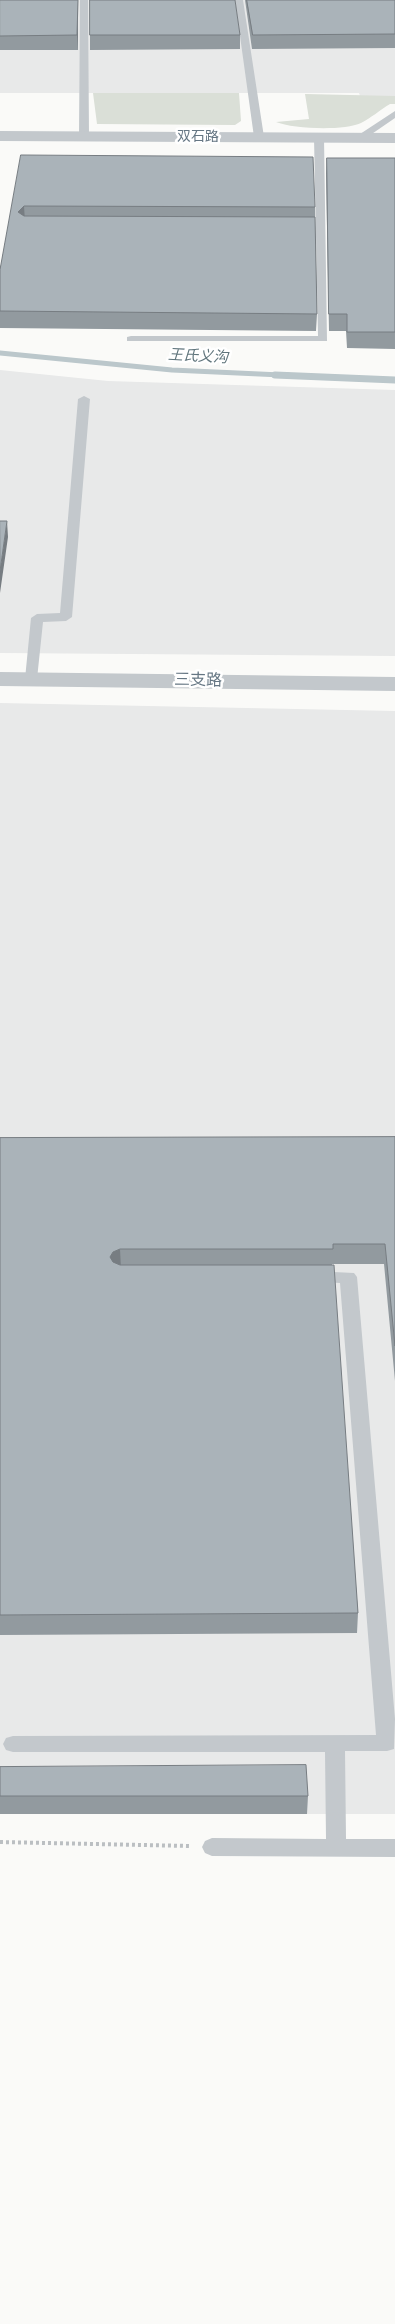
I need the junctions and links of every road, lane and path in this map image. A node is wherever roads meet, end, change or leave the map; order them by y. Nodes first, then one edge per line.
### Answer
1 (84, 0) edge
2 (239, 0) edge
3 (395, 114) edge
4 (0, 136) edge
5 (84, 136) junction
6 (259, 137) junction
7 (319, 138) junction
8 (360, 138) junction
9 (395, 138) edge
10 (131, 339) dead end
11 (84, 399) dead end
12 (0, 679) edge
13 (31, 679) junction
14 (395, 684) edge
15 (298, 1277) edge
16 (13, 1744) dead end
17 (335, 1744) junction
18 (0, 1842) edge
19 (212, 1847) joint
20 (336, 1848) junction
21 (395, 1848) edge

1 - 5 lane
2 - 6 lane
3 - 8 lane
4 - 5 street, 双石路
5 - 6 street, 双石路
6 - 7 street, 双石路
7 - 8 street, 双石路
7 - 10 lane
8 - 9 street, 双石路
11 - 13 lane
12 - 13 street, 三支路
13 - 14 street, 三支路
15 - 17 lane
16 - 17 lane
17 - 20 lane
18 - 19 path
19 - 20 lane
20 - 21 lane

